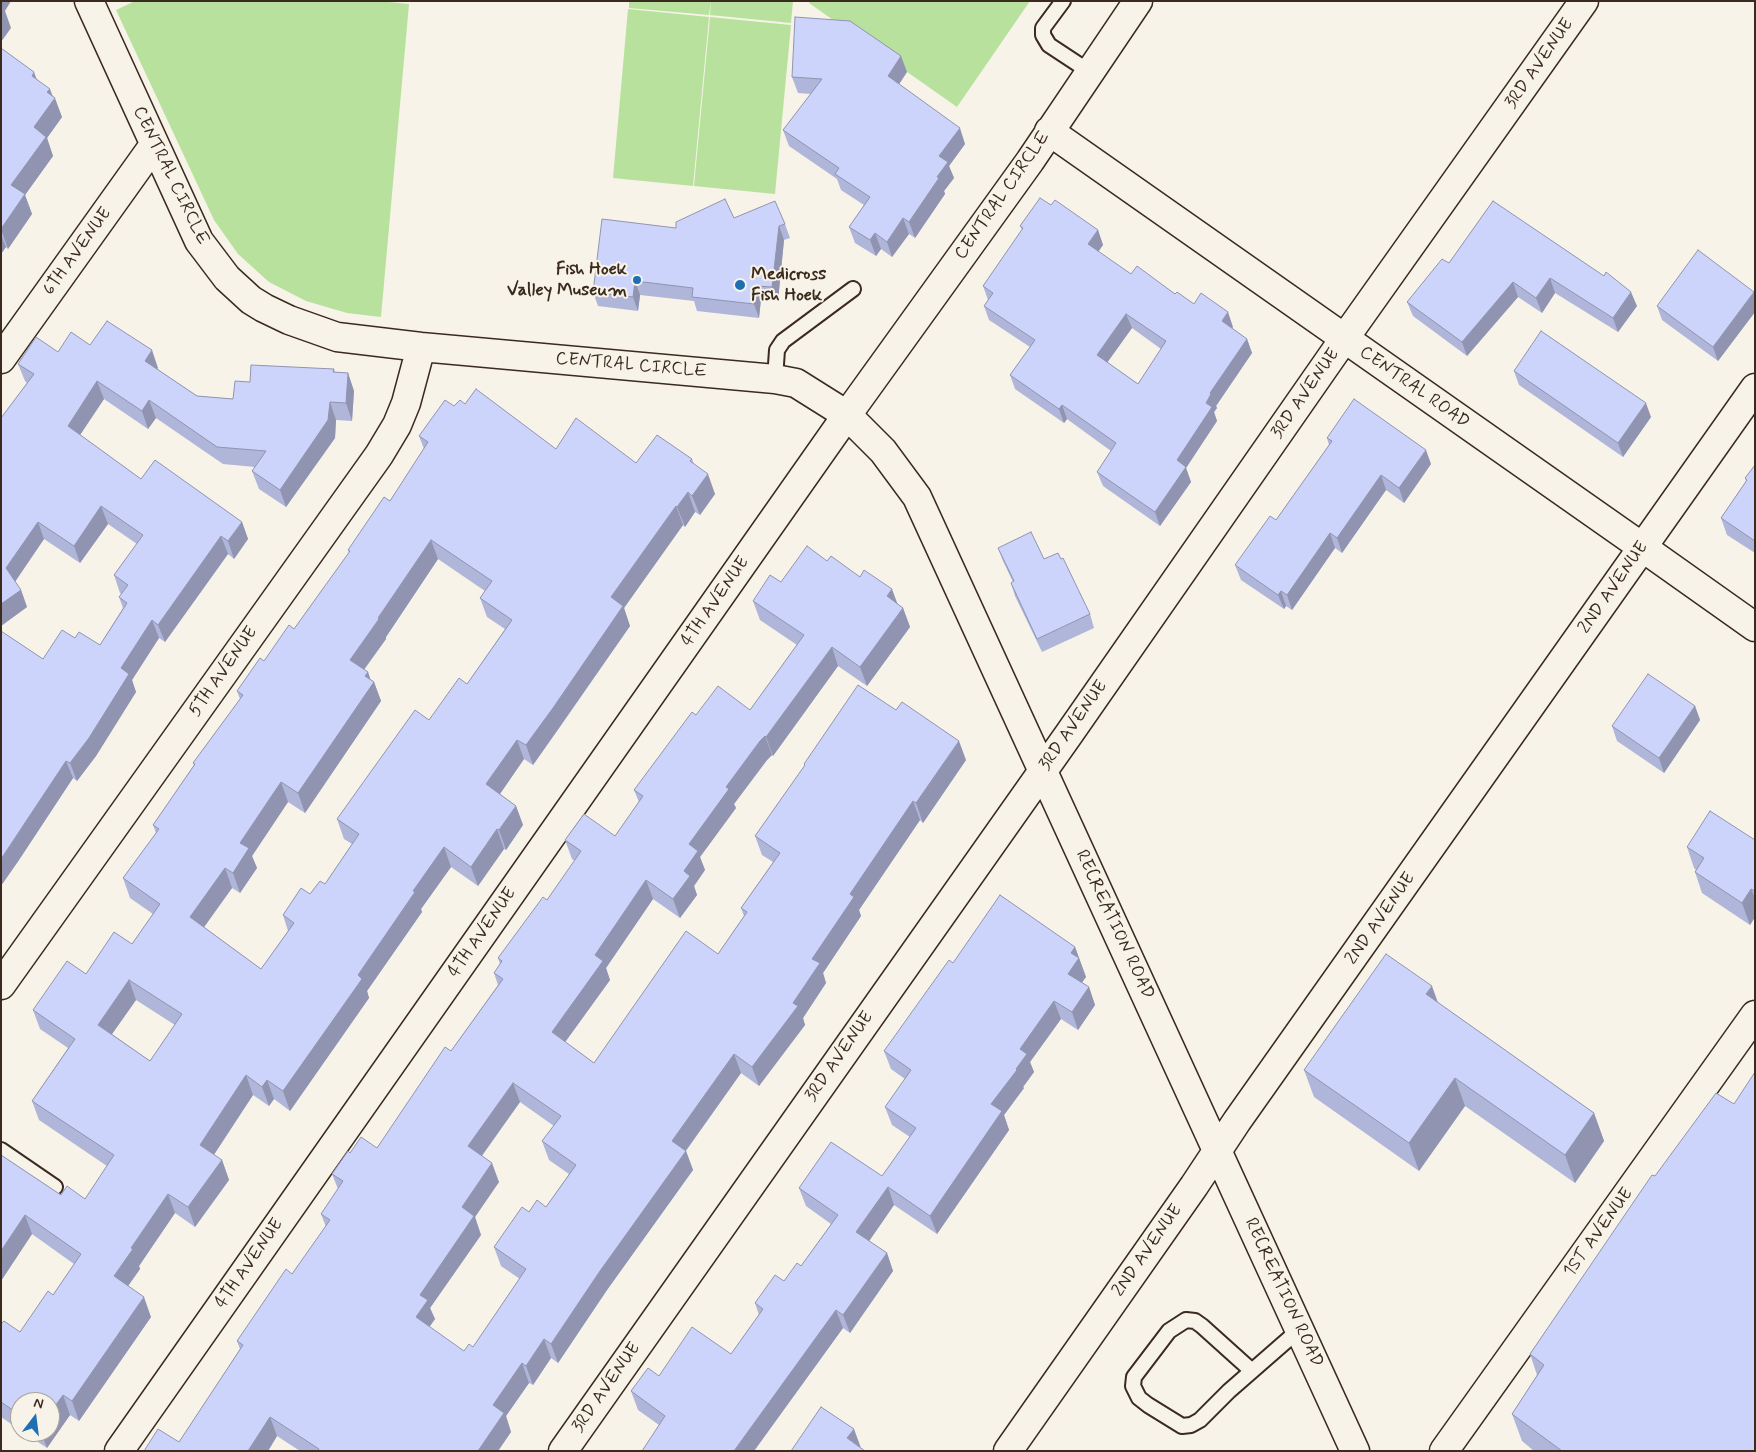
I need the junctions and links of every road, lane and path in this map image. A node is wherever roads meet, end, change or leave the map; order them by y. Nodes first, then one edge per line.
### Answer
1 (89, 1) edge
2 (1063, 1) edge
3 (1138, 1) edge
4 (1584, 1) edge
5 (1090, 72) junction
6 (1049, 131) junction
7 (154, 145) junction
8 (853, 289) dead end
9 (1344, 339) junction
10 (421, 347) junction
11 (1, 359) edge
12 (775, 379) junction
13 (1755, 388) edge
14 (847, 415) junction
15 (1642, 547) junction
16 (1755, 628) edge
17 (1043, 770) junction
18 (1, 985) edge
19 (1755, 1015) edge
20 (1218, 1149) junction
21 (1, 1150) edge
22 (55, 1187) dead end
23 (1300, 1329) junction
24 (1252, 1371) junction
25 (119, 1451) edge
26 (563, 1451) edge
27 (1008, 1451) edge
28 (1355, 1451) edge
29 (1444, 1451) edge

1 - 7 street, CENTRAL CIRCLE
2 - 5 lane
3 - 5 street, CENTRAL CIRCLE
4 - 9 street, 3RD AVENUE
5 - 6 street, CENTRAL CIRCLE
6 - 9 street, CENTRAL ROAD
6 - 14 street, CENTRAL CIRCLE
7 - 10 street, CENTRAL CIRCLE
7 - 11 street, 6TH AVENUE
8 - 12 lane
9 - 15 street, CENTRAL ROAD
9 - 17 street, 3RD AVENUE
10 - 12 street, CENTRAL CIRCLE
10 - 18 street, 5TH AVENUE
12 - 14 street, CENTRAL CIRCLE
13 - 15 street, 2ND AVENUE
14 - 17 street, RECREATION ROAD
14 - 25 street, 4TH AVENUE
15 - 16 street, CENTRAL ROAD
15 - 20 street, 2ND AVENUE
17 - 20 street, RECREATION ROAD
17 - 26 street, 3RD AVENUE
19 - 29 street, 1ST AVENUE
20 - 23 street, RECREATION ROAD
20 - 27 street, 2ND AVENUE
21 - 22 lane
23 - 24 lane
23 - 28 street, RECREATION ROAD
24 - 24 lane

